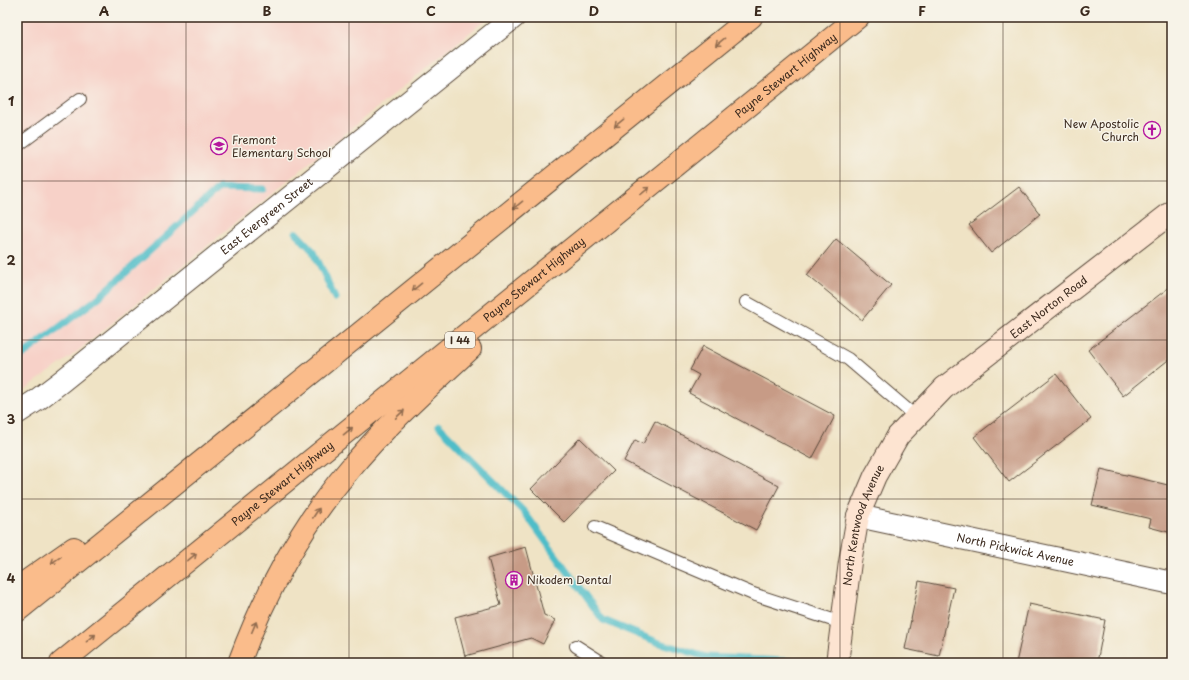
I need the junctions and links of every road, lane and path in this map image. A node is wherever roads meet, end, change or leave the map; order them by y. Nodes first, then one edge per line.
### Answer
1 (514, 17) edge
2 (750, 17) edge
3 (858, 17) edge
4 (80, 99) dead end
5 (17, 146) edge
6 (625, 207) junction
7 (1170, 216) edge
8 (746, 302) dead end
9 (922, 411) junction
10 (17, 413) edge
11 (248, 424) junction
12 (858, 516) junction
13 (595, 527) dead end
14 (1172, 583) edge
15 (17, 588) edge
16 (17, 611) edge
17 (842, 623) junction
18 (576, 646) dead end
19 (61, 663) edge
20 (239, 663) edge
21 (603, 663) edge
22 (837, 663) edge

1 - 10 street, East Evergreen Street
2 -> 11 highway
6 -> 3 highway, Payne Stewart Highway / I 44
4 - 5 lane
19 -> 6 highway, Payne Stewart Highway / I 44
20 -> 6 highway
7 - 9 main road, East Norton Road
8 - 9 lane
9 - 12 main road, North Kentwood Avenue
11 -> 15 highway
11 - 16 highway
12 - 14 street, North Pickwick Avenue
12 - 17 main road, North Kentwood Avenue
13 - 17 lane
17 - 22 main road, North Kentwood Avenue
18 - 21 lane

